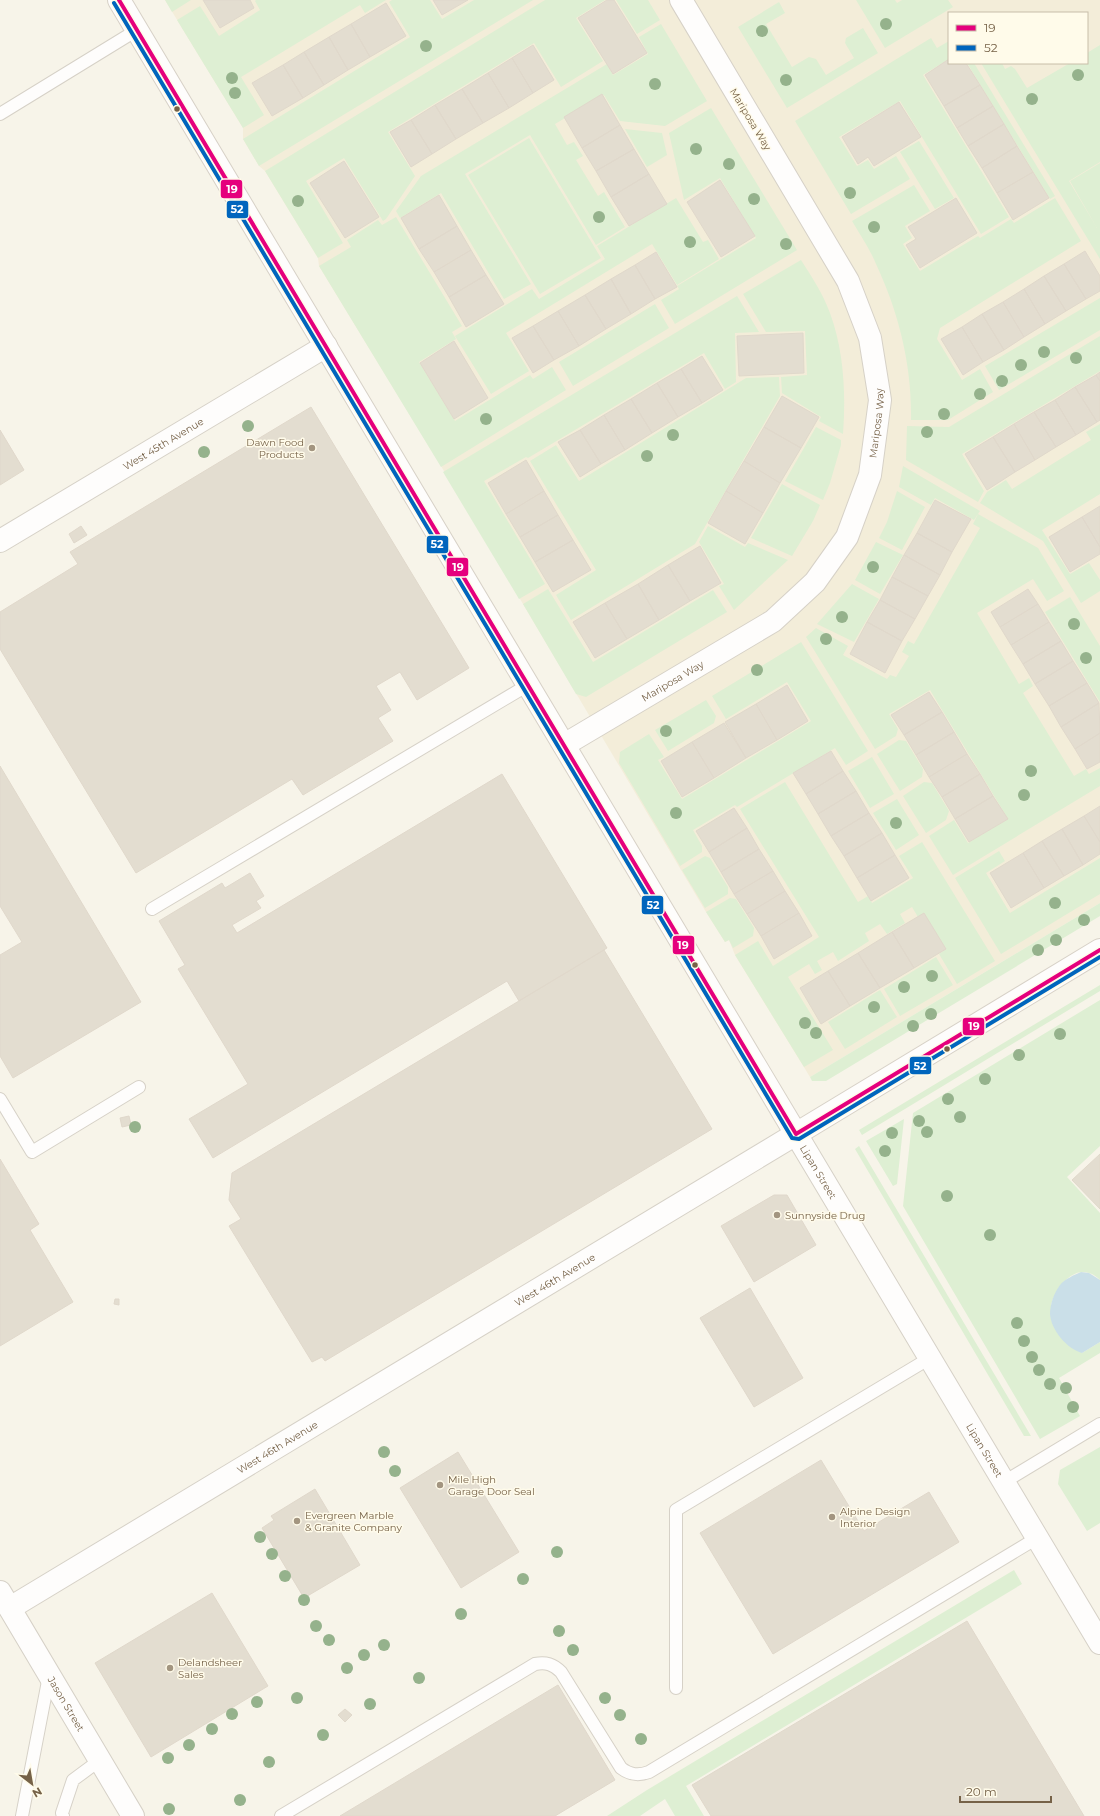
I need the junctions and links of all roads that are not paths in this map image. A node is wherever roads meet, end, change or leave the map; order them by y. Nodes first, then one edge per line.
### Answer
1 (119, 0) edge
2 (681, 0) edge
3 (137, 30) junction
4 (0, 114) edge
5 (326, 346) junction
6 (0, 541) edge
7 (528, 685) junction
8 (564, 745) junction
9 (152, 909) dead end
10 (1100, 950) edge
11 (139, 1087) dead end
12 (0, 1099) edge
13 (796, 1134) junction
14 (930, 1358) junction
15 (1100, 1424) edge
16 (1004, 1482) junction
17 (1037, 1538) junction
18 (5, 1600) edge
19 (1100, 1643) edge
20 (49, 1674) junction
21 (676, 1688) dead end
22 (100, 1760) junction
23 (22, 1816) edge
24 (63, 1816) edge
25 (133, 1816) edge
26 (281, 1816) edge

1 - 3 street, Lipan Street
2 - 8 street, Mariposa Way
3 - 4 lane
3 - 5 street, Lipan Street
5 - 6 street, West 45th Avenue
5 - 7 street, Lipan Street
7 - 8 street, Lipan Street
7 - 9 lane
8 - 13 street, Lipan Street
10 - 13 street, West 46th Avenue
11 - 12 lane
13 - 14 street, Lipan Street
13 - 18 street, West 46th Avenue
14 - 16 street, Lipan Street
14 - 21 lane
15 - 16 lane
16 - 17 street, Lipan Street
17 - 19 street, Lipan Street
17 - 26 lane
18 - 20 street, Jason Street
20 - 22 street, Jason Street
20 - 23 lane
22 - 24 lane
22 - 25 street, Jason Street

